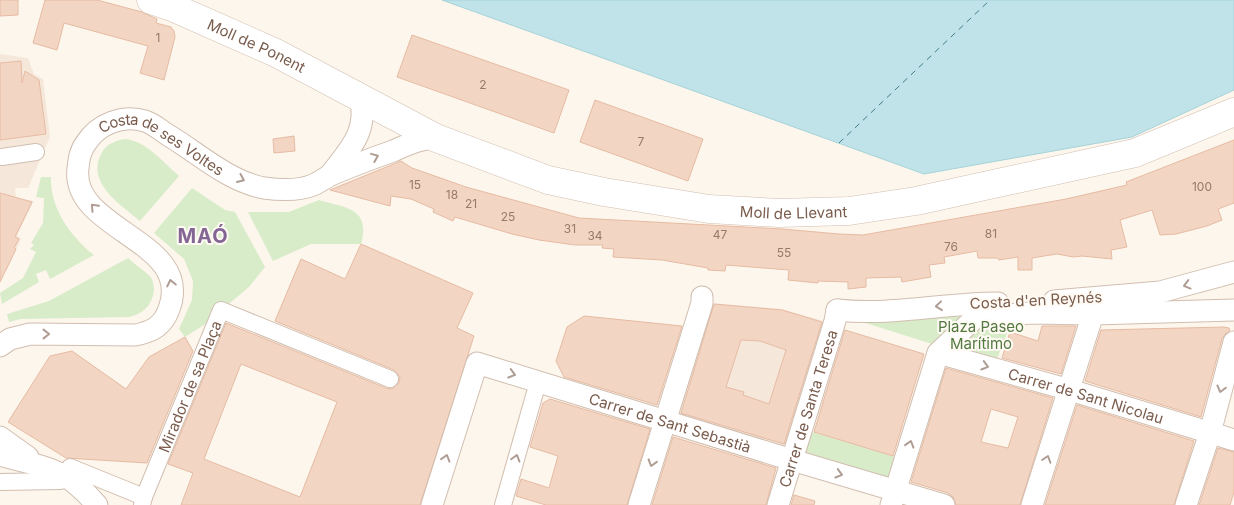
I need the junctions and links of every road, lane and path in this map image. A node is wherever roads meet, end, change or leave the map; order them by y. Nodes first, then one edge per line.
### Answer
1 (151, 0) edge
2 (360, 98) junction
3 (1234, 112) edge
4 (436, 138) junction
5 (36, 152) dead end
6 (2, 157) dead end
7 (330, 175) junction
8 (1234, 272) edge
9 (702, 297) dead end
10 (833, 306) joint
11 (1234, 310) edge
12 (1093, 314) junction
13 (1234, 342) edge
14 (0, 346) edge
15 (938, 353) junction
16 (390, 379) dead end
17 (543, 383) junction
18 (1070, 390) junction
19 (665, 421) junction
20 (1210, 433) junction
21 (0, 437) edge
22 (1234, 440) edge
23 (0, 455) edge
24 (792, 460) junction
25 (38, 464) junction
26 (65, 474) junction
27 (0, 482) edge
28 (893, 498) edge
29 (143, 501) edge
30 (97, 505) edge
31 (432, 505) edge
32 (503, 505) edge
33 (639, 505) edge
34 (778, 505) edge
35 (944, 505) edge
36 (1032, 505) edge
37 (1186, 505) edge

1 - 2 street, Moll de Ponent
2 - 4 street, Moll de Llevant
2 - 7 street, Costa de ses Voltes
3 - 4 street, Moll de Llevant
7 -> 4 street, Costa de ses Voltes
5 - 6 street
14 -> 7 street, Costa de ses Voltes
8 -> 10 street, Costa d'en Reynés
9 - 19 street
10 - 24 street, Carrer de Santa Teresa
11 - 12 street
12 - 15 street
12 - 18 street
13 -> 20 street
15 -> 18 street, Carrer de Sant Nicolau
28 -> 15 street
16 - 29 street, Mirador de sa Plaça
17 - 19 street, Carrer de Sant Sebastià
31 -> 17 street, Carrer de Sant Sebastià
32 -> 17 street
18 - 20 street, Carrer de Sant Nicolau
36 -> 18 street
19 - 24 street, Carrer de Sant Sebastià
19 -> 33 street
20 - 22 street, Carrer de Sant Nicolau
20 - 37 street
21 - 25 street
23 - 25 street
24 -> 28 street, Carrer de Sant Sebastià
24 - 34 street, Carrer de Santa Teresa
25 - 26 street
26 - 27 street
26 - 29 street
26 - 30 street
28 - 35 street

